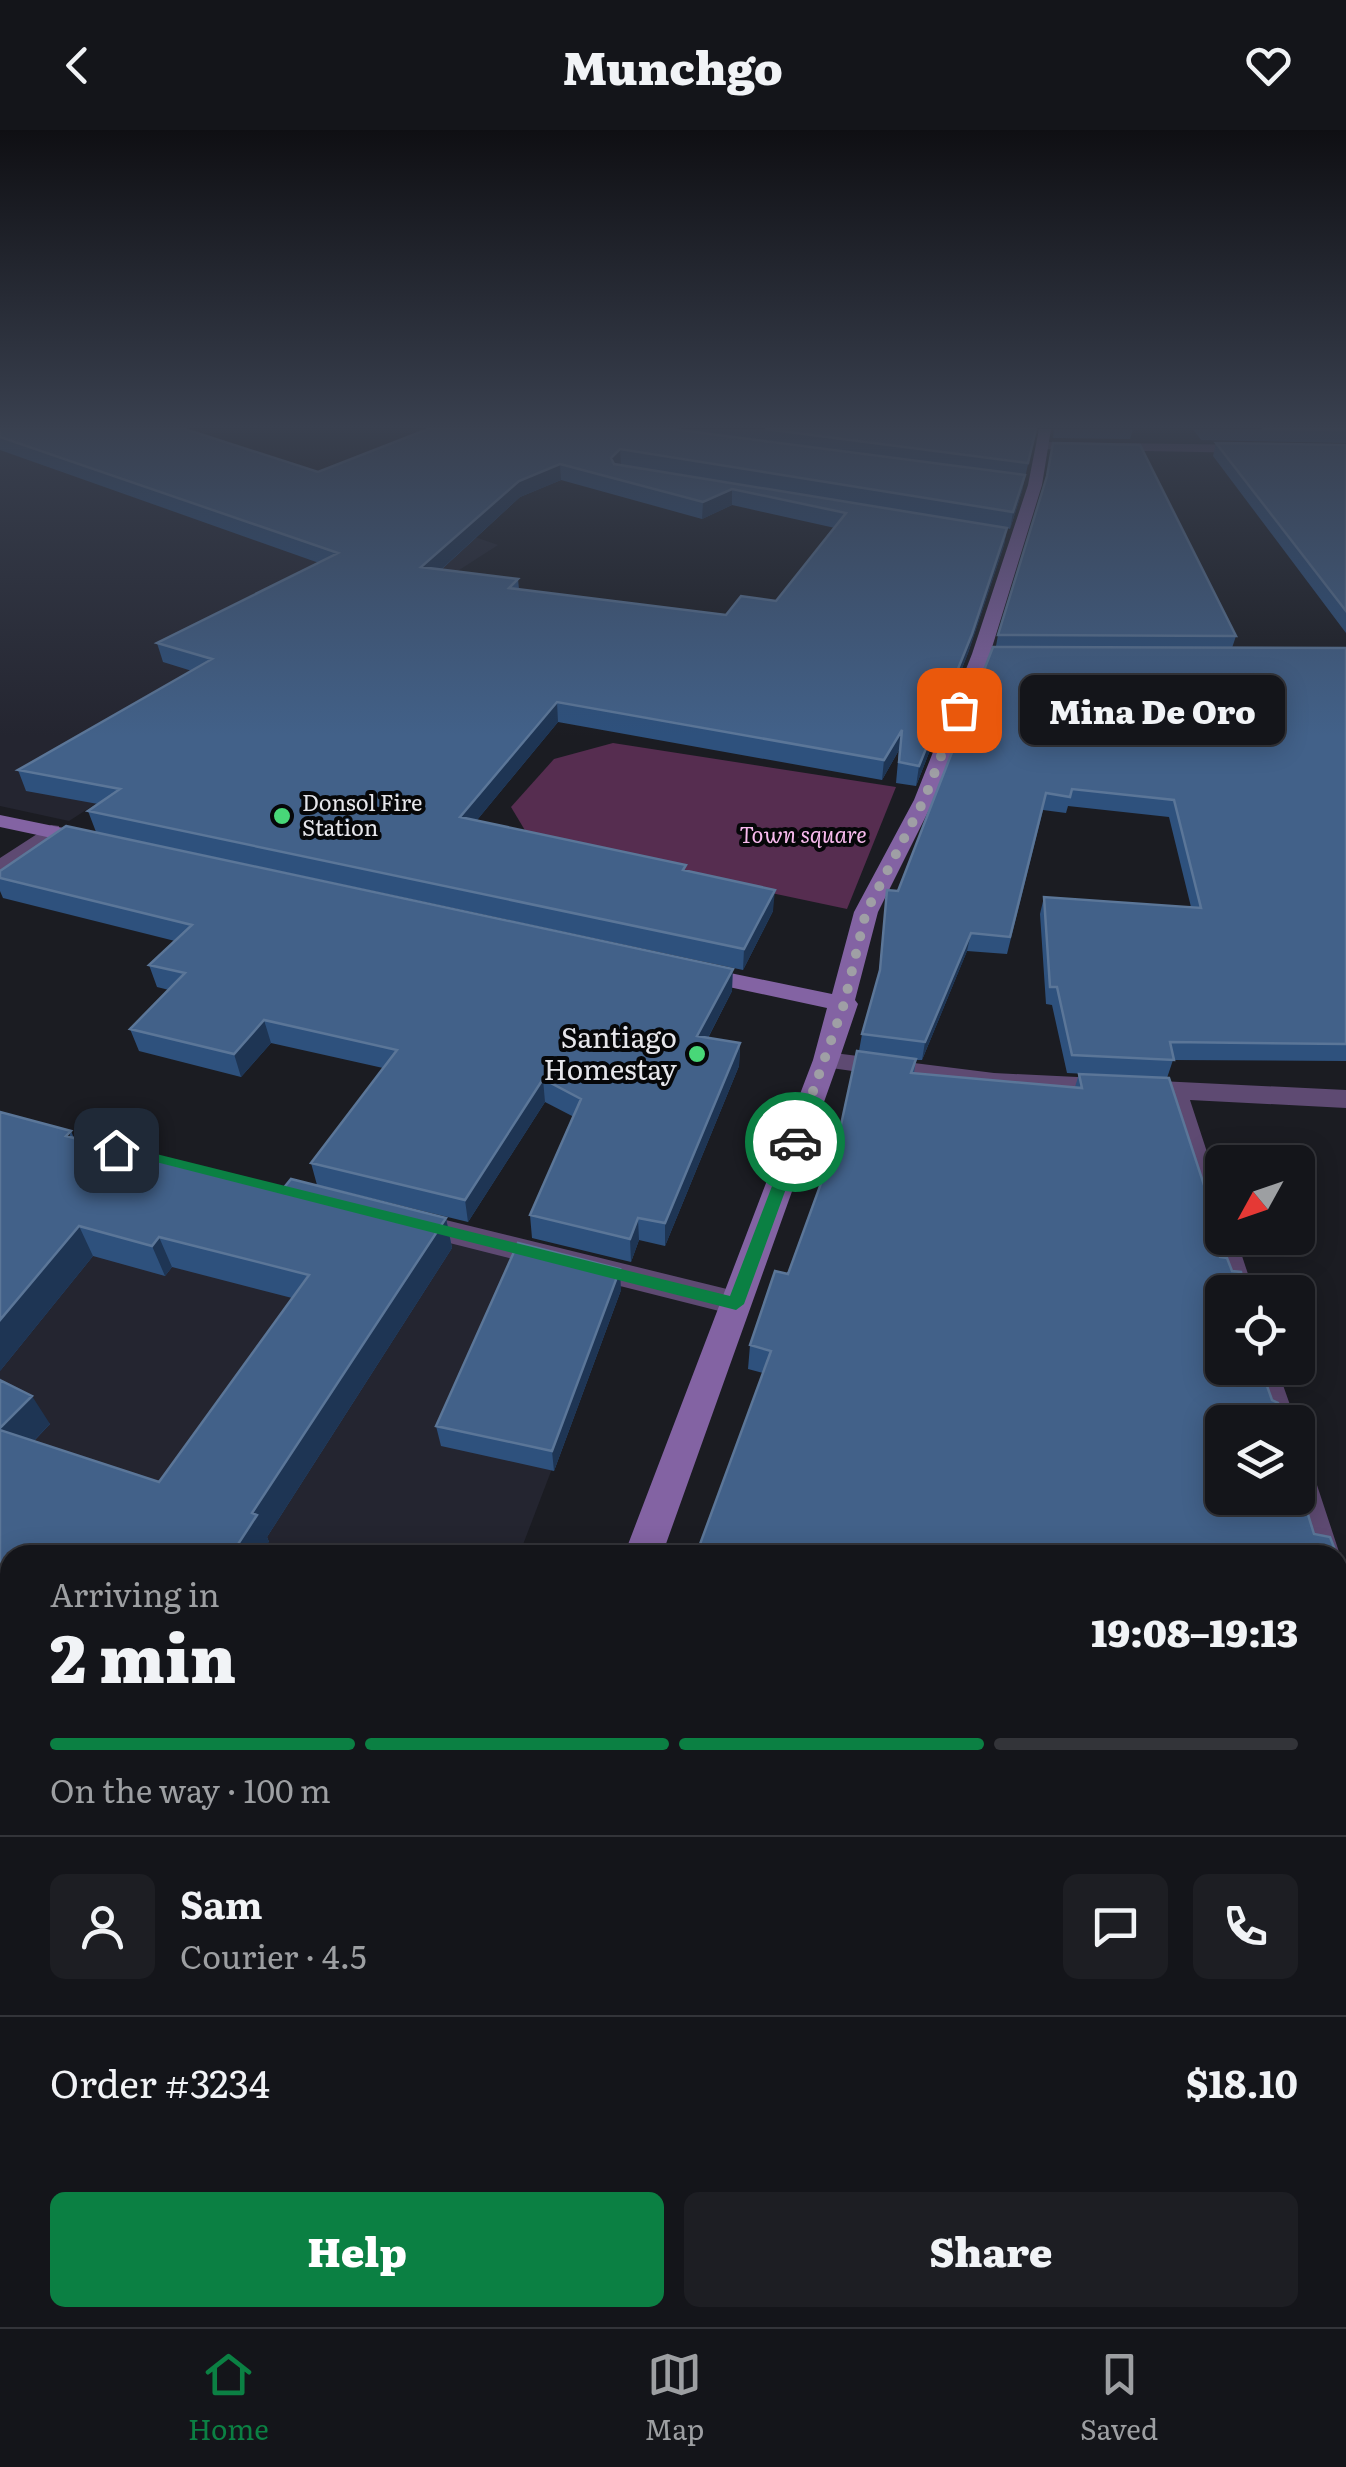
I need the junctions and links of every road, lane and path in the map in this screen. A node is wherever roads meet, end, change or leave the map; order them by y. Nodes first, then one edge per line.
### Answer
1 (1021, 532) edge
2 (999, 536) edge
3 (1018, 540) junction
4 (0, 821) edge
5 (51, 831) junction
6 (123, 848) edge
7 (0, 868) edge
8 (671, 967) edge
9 (844, 1004) junction
10 (826, 1060) junction
11 (1173, 1089) junction
12 (1346, 1098) edge
13 (387, 1217) edge
14 (1233, 1275) edge
15 (736, 1304) junction
16 (1308, 1515) edge
17 (647, 1545) edge
18 (1318, 1545) edge

1 - 3 main road
2 - 3 street
3 - 9 main road
4 - 5 main road
5 - 6 main road
5 - 7 street
8 - 9 main road
9 - 10 main road
10 - 11 street
10 - 15 main road
11 - 12 street
11 - 14 street
13 - 15 street
15 - 17 main road
16 - 18 street

